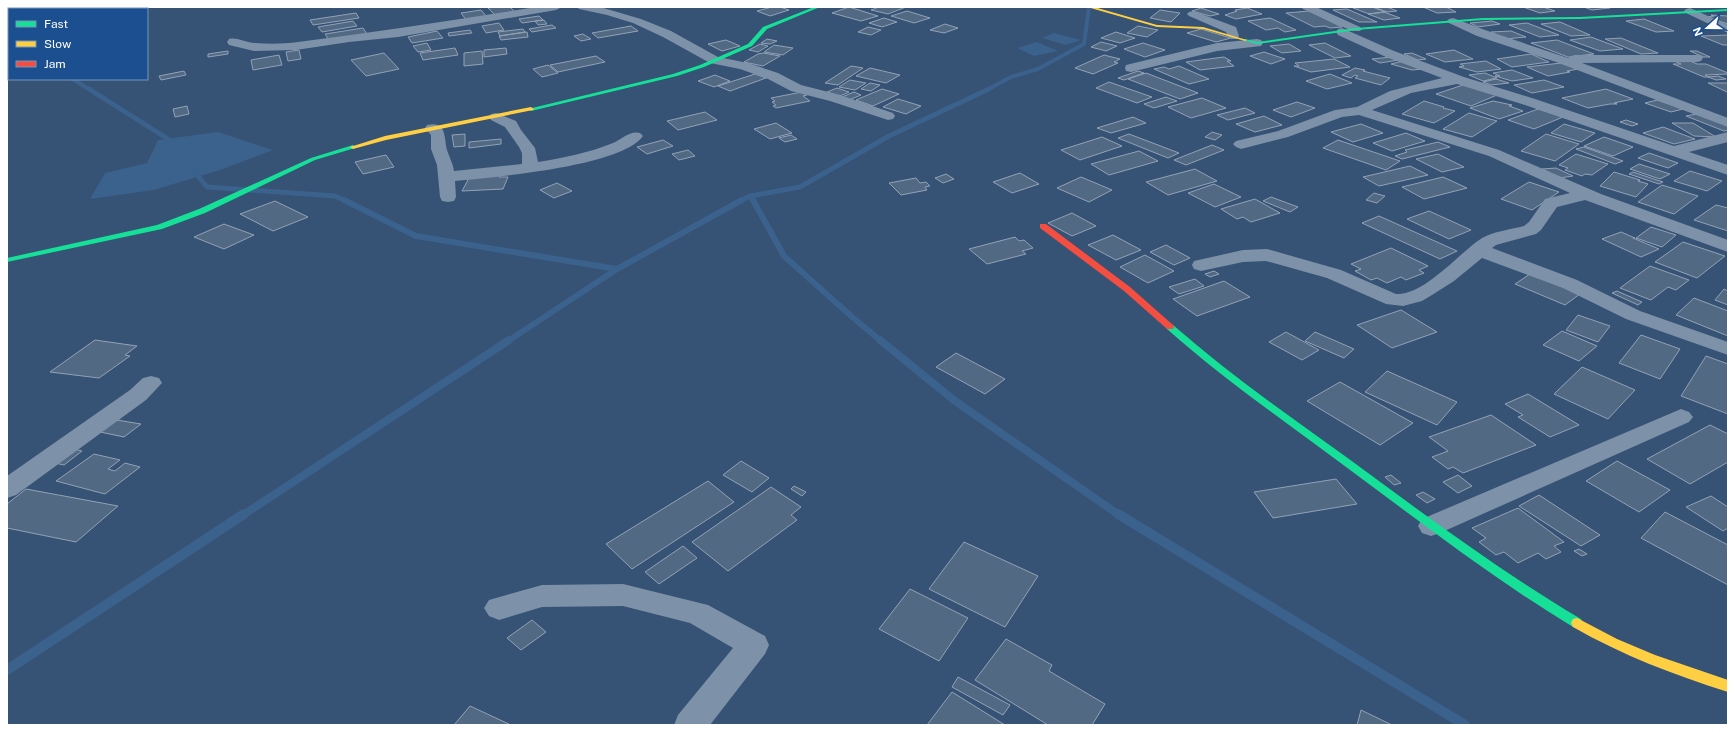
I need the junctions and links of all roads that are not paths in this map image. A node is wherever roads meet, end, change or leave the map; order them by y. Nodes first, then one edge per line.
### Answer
1 (556, 7) edge
2 (583, 7) edge
3 (818, 7) edge
4 (1307, 7) edge
5 (1091, 8) edge
6 (1728, 10) edge
7 (1690, 11) junction
8 (1193, 14) dead end
9 (1453, 21) junction
10 (1356, 29) junction
11 (1728, 29) edge
12 (1342, 32) junction
13 (1233, 36) junction
14 (233, 42) dead end
15 (1258, 43) junction
16 (1697, 58) dead end
17 (1560, 59) junction
18 (714, 60) junction
19 (1131, 68) dead end
20 (1460, 80) junction
21 (1360, 112) junction
22 (888, 116) dead end
23 (496, 117) junction
24 (1728, 122) edge
25 (432, 128) junction
26 (635, 136) dead end
27 (1728, 137) edge
28 (1241, 144) dead end
29 (1673, 152) junction
30 (529, 168) junction
31 (1728, 170) edge
32 (446, 178) junction
33 (1587, 194) junction
34 (448, 197) dead end
35 (1043, 226) dead end
36 (1728, 246) edge
37 (1479, 250) junction
38 (7, 260) edge
39 (1201, 265) dead end
40 (1728, 349) edge
41 (151, 383) dead end
42 (1681, 417) dead end
43 (7, 489) edge
44 (1431, 526) junction
45 (499, 608) dead end
46 (1728, 686) edge
47 (690, 725) edge

1 - 14 street
2 - 18 street
3 - 18 street
4 - 10 street
5 - 13 street
6 - 7 street
7 - 9 street
7 - 11 street
8 - 13 street
9 - 10 street
9 - 17 street
10 - 12 street
12 - 15 street
12 - 20 street
13 - 15 street
15 - 19 street
16 - 17 street
17 - 24 street
18 - 22 street
18 - 23 street
20 - 21 street
20 - 29 street
21 - 28 street
21 - 33 street
23 - 25 street
23 - 30 street
25 - 32 street
25 - 38 street
26 - 30 street
27 - 29 street
29 - 31 street
30 - 32 street
32 - 34 street
33 - 36 street
33 - 37 street
35 - 44 street
37 - 39 street
37 - 40 street
41 - 43 street
42 - 44 street
44 - 46 street
45 - 47 street

